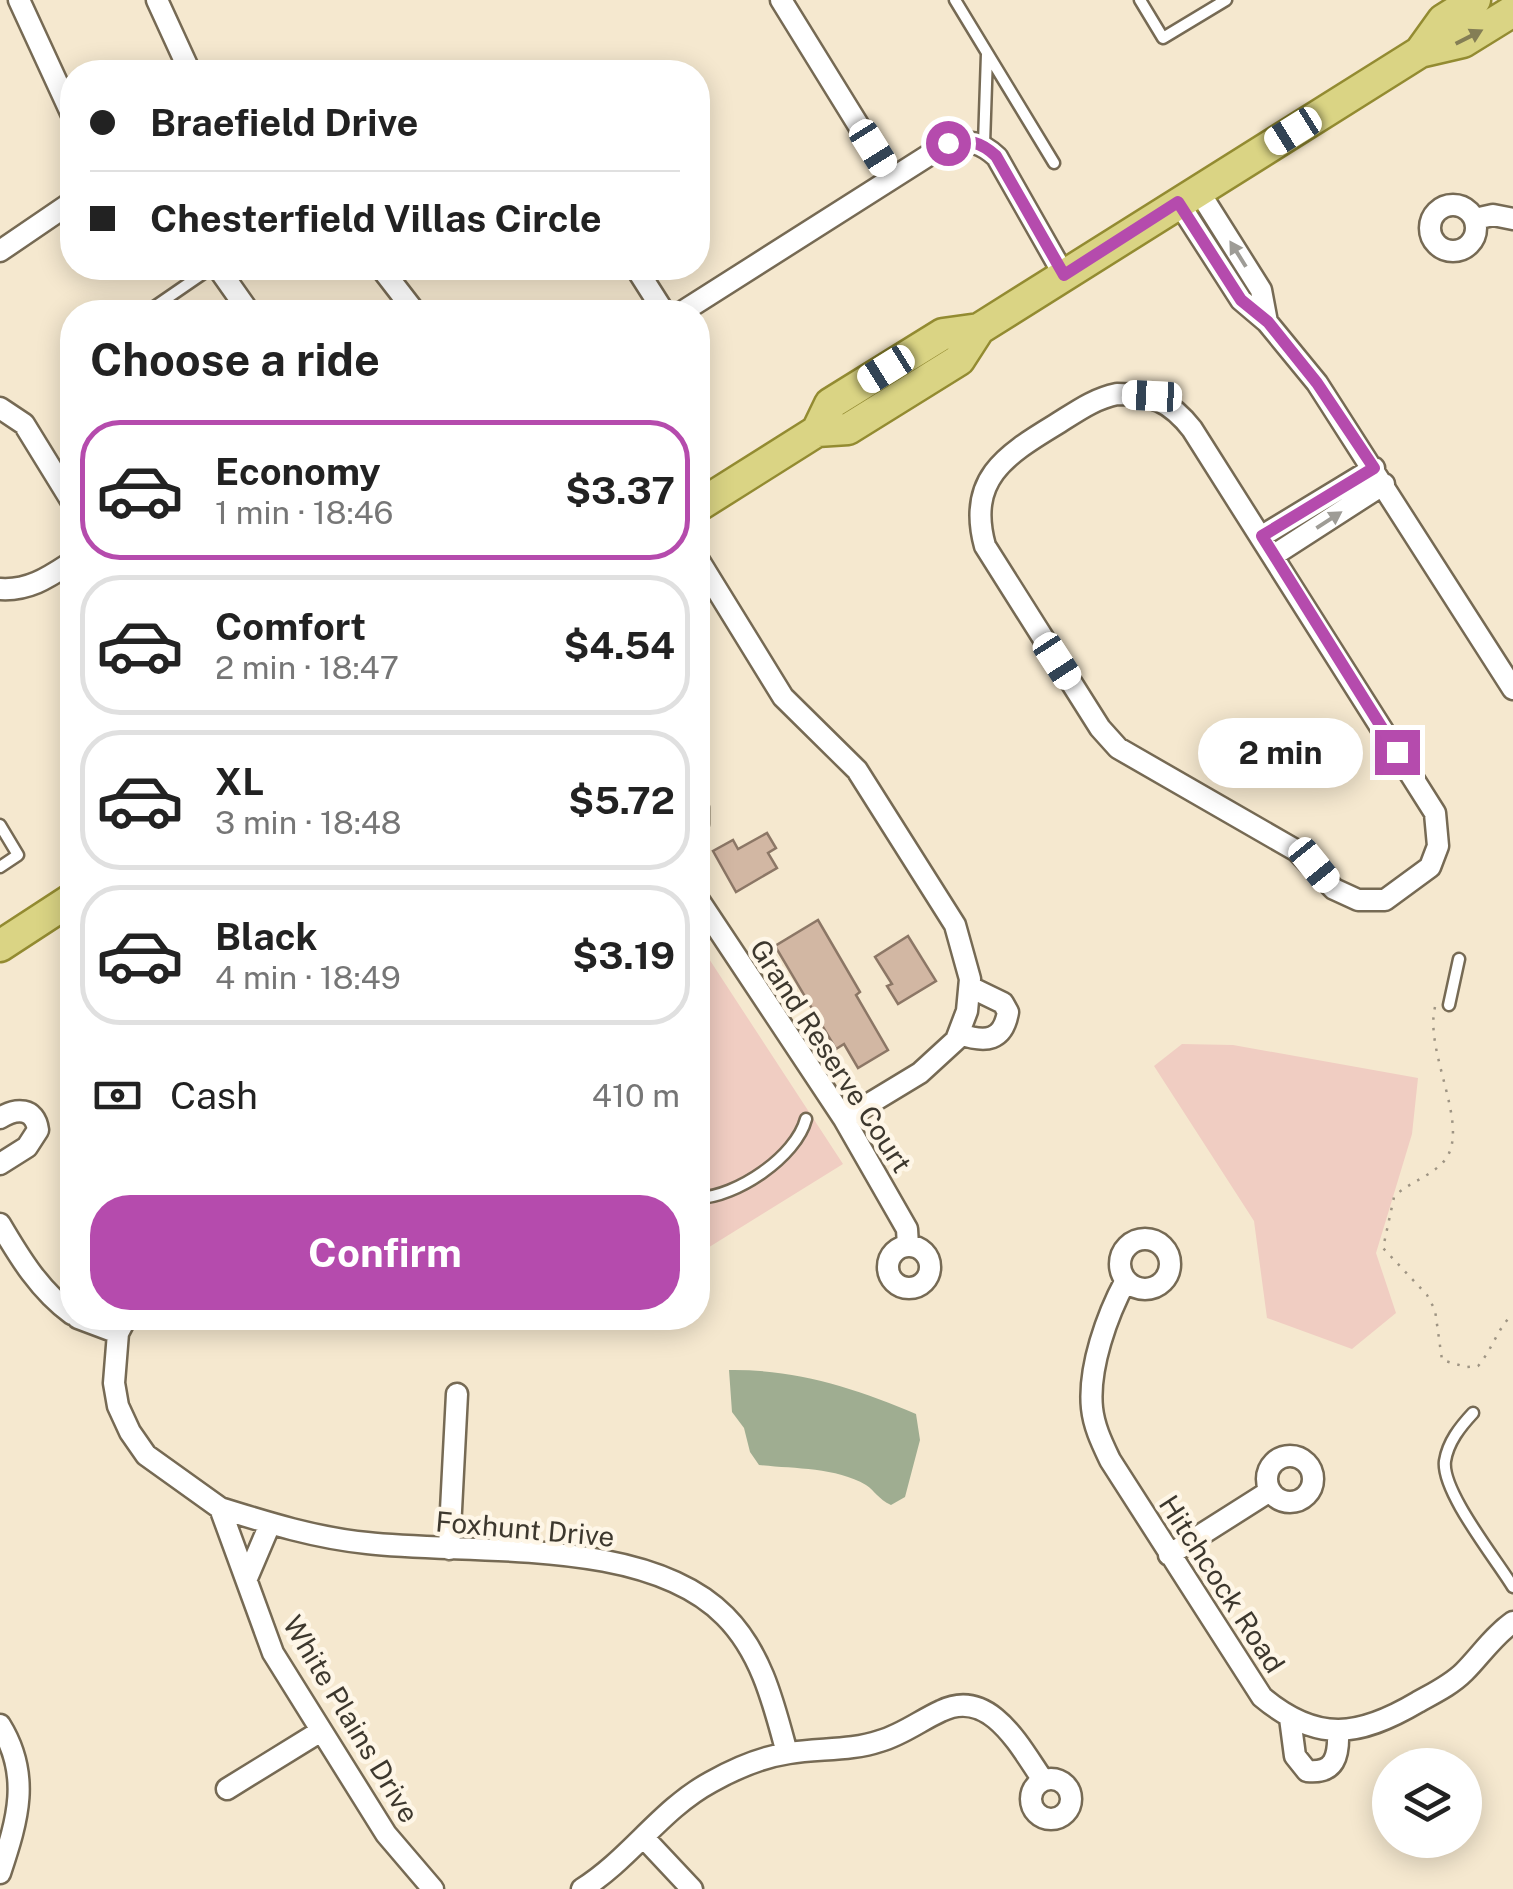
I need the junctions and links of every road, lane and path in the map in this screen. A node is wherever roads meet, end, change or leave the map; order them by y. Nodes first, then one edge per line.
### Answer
1 (19, 0) edge
2 (157, 0) edge
3 (781, 0) edge
4 (955, 0) edge
5 (1140, 0) edge
6 (1226, 0) edge
7 (1475, 0) edge
8 (1513, 11) edge
9 (1420, 52) junction
10 (987, 53) junction
11 (184, 60) edge
12 (60, 89) edge
13 (984, 144) junction
14 (1054, 163) dead end
15 (891, 178) junction
16 (1188, 196) junction
17 (60, 210) edge
18 (1474, 218) dead end
19 (1513, 219) edge
20 (0, 251) edge
21 (1064, 275) junction
22 (196, 280) edge
23 (224, 280) edge
24 (390, 280) edge
25 (166, 300) edge
26 (239, 300) edge
27 (406, 300) edge
28 (701, 300) edge
29 (0, 408) edge
30 (1379, 476) junction
31 (60, 482) edge
32 (710, 498) edge
33 (1262, 536) junction
34 (1274, 555) junction
35 (60, 570) edge
36 (710, 578) edge
37 (0, 589) edge
38 (1513, 689) edge
39 (0, 825) edge
40 (0, 867) edge
41 (60, 907) edge
42 (710, 917) edge
43 (0, 946) edge
44 (1459, 959) dead end
45 (970, 987) junction
46 (1437, 998) dead end
47 (1450, 1005) dead end
48 (960, 1034) junction
49 (0, 1118) edge
50 (806, 1119) dead end
51 (844, 1119) junction
52 (0, 1164) edge
53 (710, 1197) edge
54 (0, 1224) edge
55 (908, 1246) dead end
56 (1126, 1280) dead end
57 (60, 1305) edge
58 (1513, 1314) edge
59 (121, 1330) edge
60 (457, 1394) dead end
61 (1473, 1414) dead end
62 (1270, 1491) dead end
63 (220, 1508) junction
64 (270, 1524) junction
65 (449, 1548) junction
66 (1170, 1555) junction
67 (247, 1578) junction
68 (1513, 1586) edge
69 (1513, 1622) edge
70 (1290, 1718) junction
71 (0, 1725) edge
72 (321, 1731) junction
73 (1338, 1732) junction
74 (787, 1753) junction
75 (1043, 1780) dead end
76 (227, 1789) dead end
77 (645, 1838) junction
78 (0, 1873) edge
79 (433, 1889) edge
80 (582, 1889) edge
81 (692, 1889) edge

1 - 12 street
2 - 11 street
3 - 15 street
4 - 10 lane
5 - 6 lane
7 - 9 main road
9 -> 8 main road
9 - 16 main road
10 - 13 lane
10 - 14 lane
13 - 15 street
13 - 21 street
15 - 28 street
16 - 21 main road
16 - 30 street
17 - 20 street
18 - 19 street
21 - 32 main road
22 - 25 lane
23 - 26 street
24 - 27 street
29 - 31 street
30 - 33 street
34 -> 30 street
30 - 38 street
33 - 34 street
33 - 34 street
35 - 37 street
36 - 45 street
39 - 40 lane
41 - 43 main road
42 - 51 street, Grand Reserve Court
44 - 47 lane
45 - 48 street
45 - 48 street
46 - 58 path
48 - 51 street
49 - 52 street
50 - 53 lane
51 - 55 street, Grand Reserve Court
54 - 57 street
56 - 66 street, Hitchcock Road
59 - 63 street
60 - 65 street
61 - 68 lane
62 - 66 street
63 - 64 street, Foxhunt Drive
63 - 67 street, White Plains Drive
64 - 65 street, Foxhunt Drive
64 - 67 street
65 - 74 street, Foxhunt Drive
66 - 70 street, Hitchcock Road
67 - 72 street, White Plains Drive
69 - 73 street
70 - 73 street, Hitchcock Road
70 - 73 street
71 - 78 street
72 - 76 street
72 - 79 street, White Plains Drive
74 - 75 street
74 - 77 street
77 - 80 street
77 - 81 street

